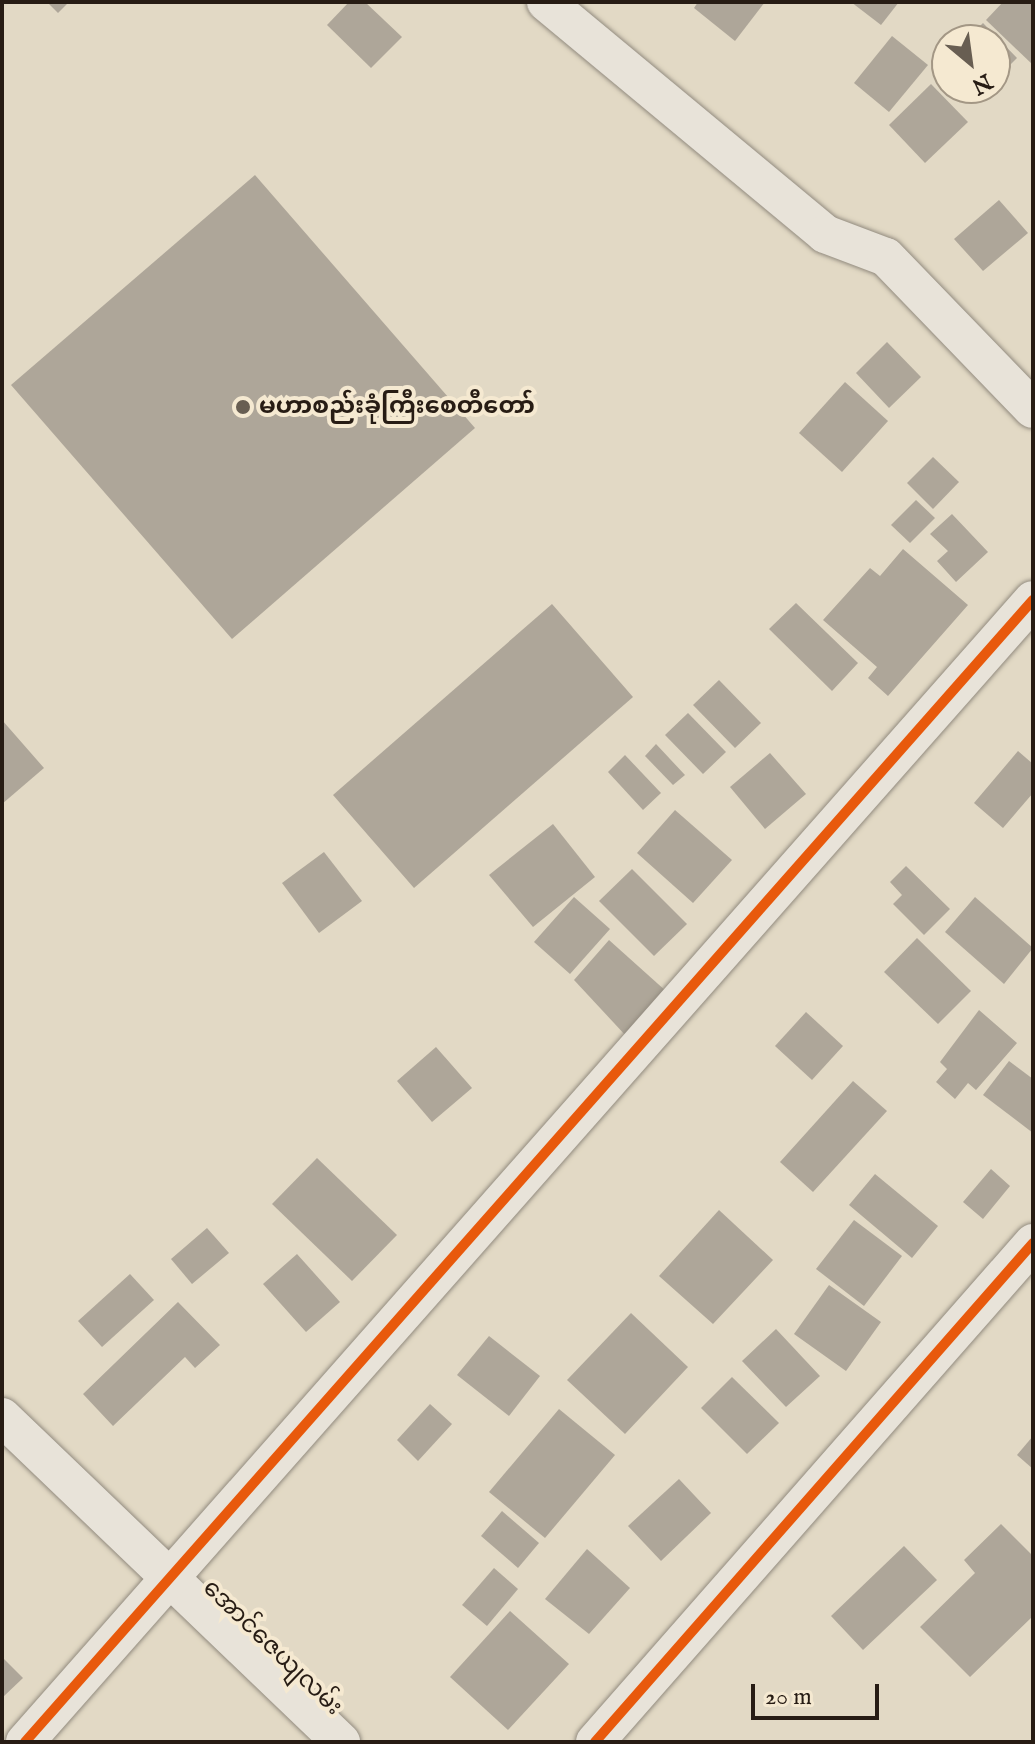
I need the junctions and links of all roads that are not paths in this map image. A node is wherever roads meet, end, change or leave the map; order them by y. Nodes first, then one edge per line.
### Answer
1 (546, 2) edge
2 (1033, 409) edge
3 (1033, 600) edge
4 (1033, 1243) edge
5 (2, 1417) edge
6 (173, 1580) junction
7 (25, 1742) edge
8 (341, 1742) edge
9 (595, 1742) edge

1 - 2 street
3 - 6 street
4 - 9 street
5 - 6 street, အောင်ဇေယျလမ်း
6 - 7 street
6 - 8 street, အောင်ဇေယျလမ်း

